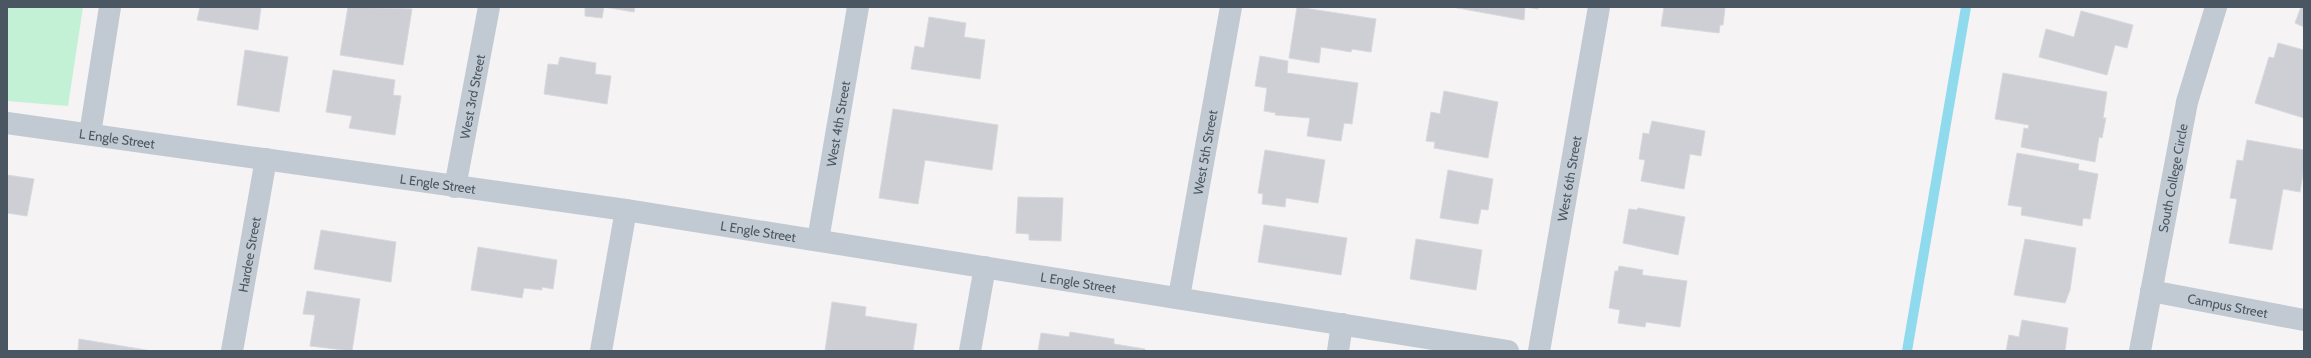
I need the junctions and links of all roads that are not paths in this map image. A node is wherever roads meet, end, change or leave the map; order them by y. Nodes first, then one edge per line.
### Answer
1 (110, 7) edge
2 (489, 7) edge
3 (858, 7) edge
4 (1231, 7) edge
5 (1599, 7) edge
6 (2216, 7) edge
7 (7, 123) edge
8 (90, 134) junction
9 (266, 159) junction
10 (455, 187) junction
11 (626, 210) junction
12 (818, 240) junction
13 (985, 267) junction
14 (2151, 291) junction
15 (1180, 297) junction
16 (2304, 320) edge
17 (1342, 324) junction
18 (232, 351) edge
19 (601, 351) edge
20 (970, 351) edge
21 (1338, 351) edge
22 (1508, 351) edge
23 (1539, 351) edge
24 (2140, 351) edge

1 - 8 street
2 - 10 street, West 3rd Street
3 - 12 street, West 4th Street
4 - 15 street, West 5th Street
5 - 23 street, West 6th Street
6 - 14 street, South College Circle
7 - 8 street, L Engle Street
8 - 9 street, L Engle Street
9 - 10 street, L Engle Street
9 - 18 street, Hardee Street
10 - 11 street, L Engle Street
11 - 12 street, L Engle Street
11 - 19 street
12 - 13 street, L Engle Street
13 - 15 street, L Engle Street
13 - 20 street
14 - 16 street, Campus Street
14 - 24 street, South College Circle
15 - 17 street, L Engle Street
17 - 21 street
17 - 22 street, L Engle Street

